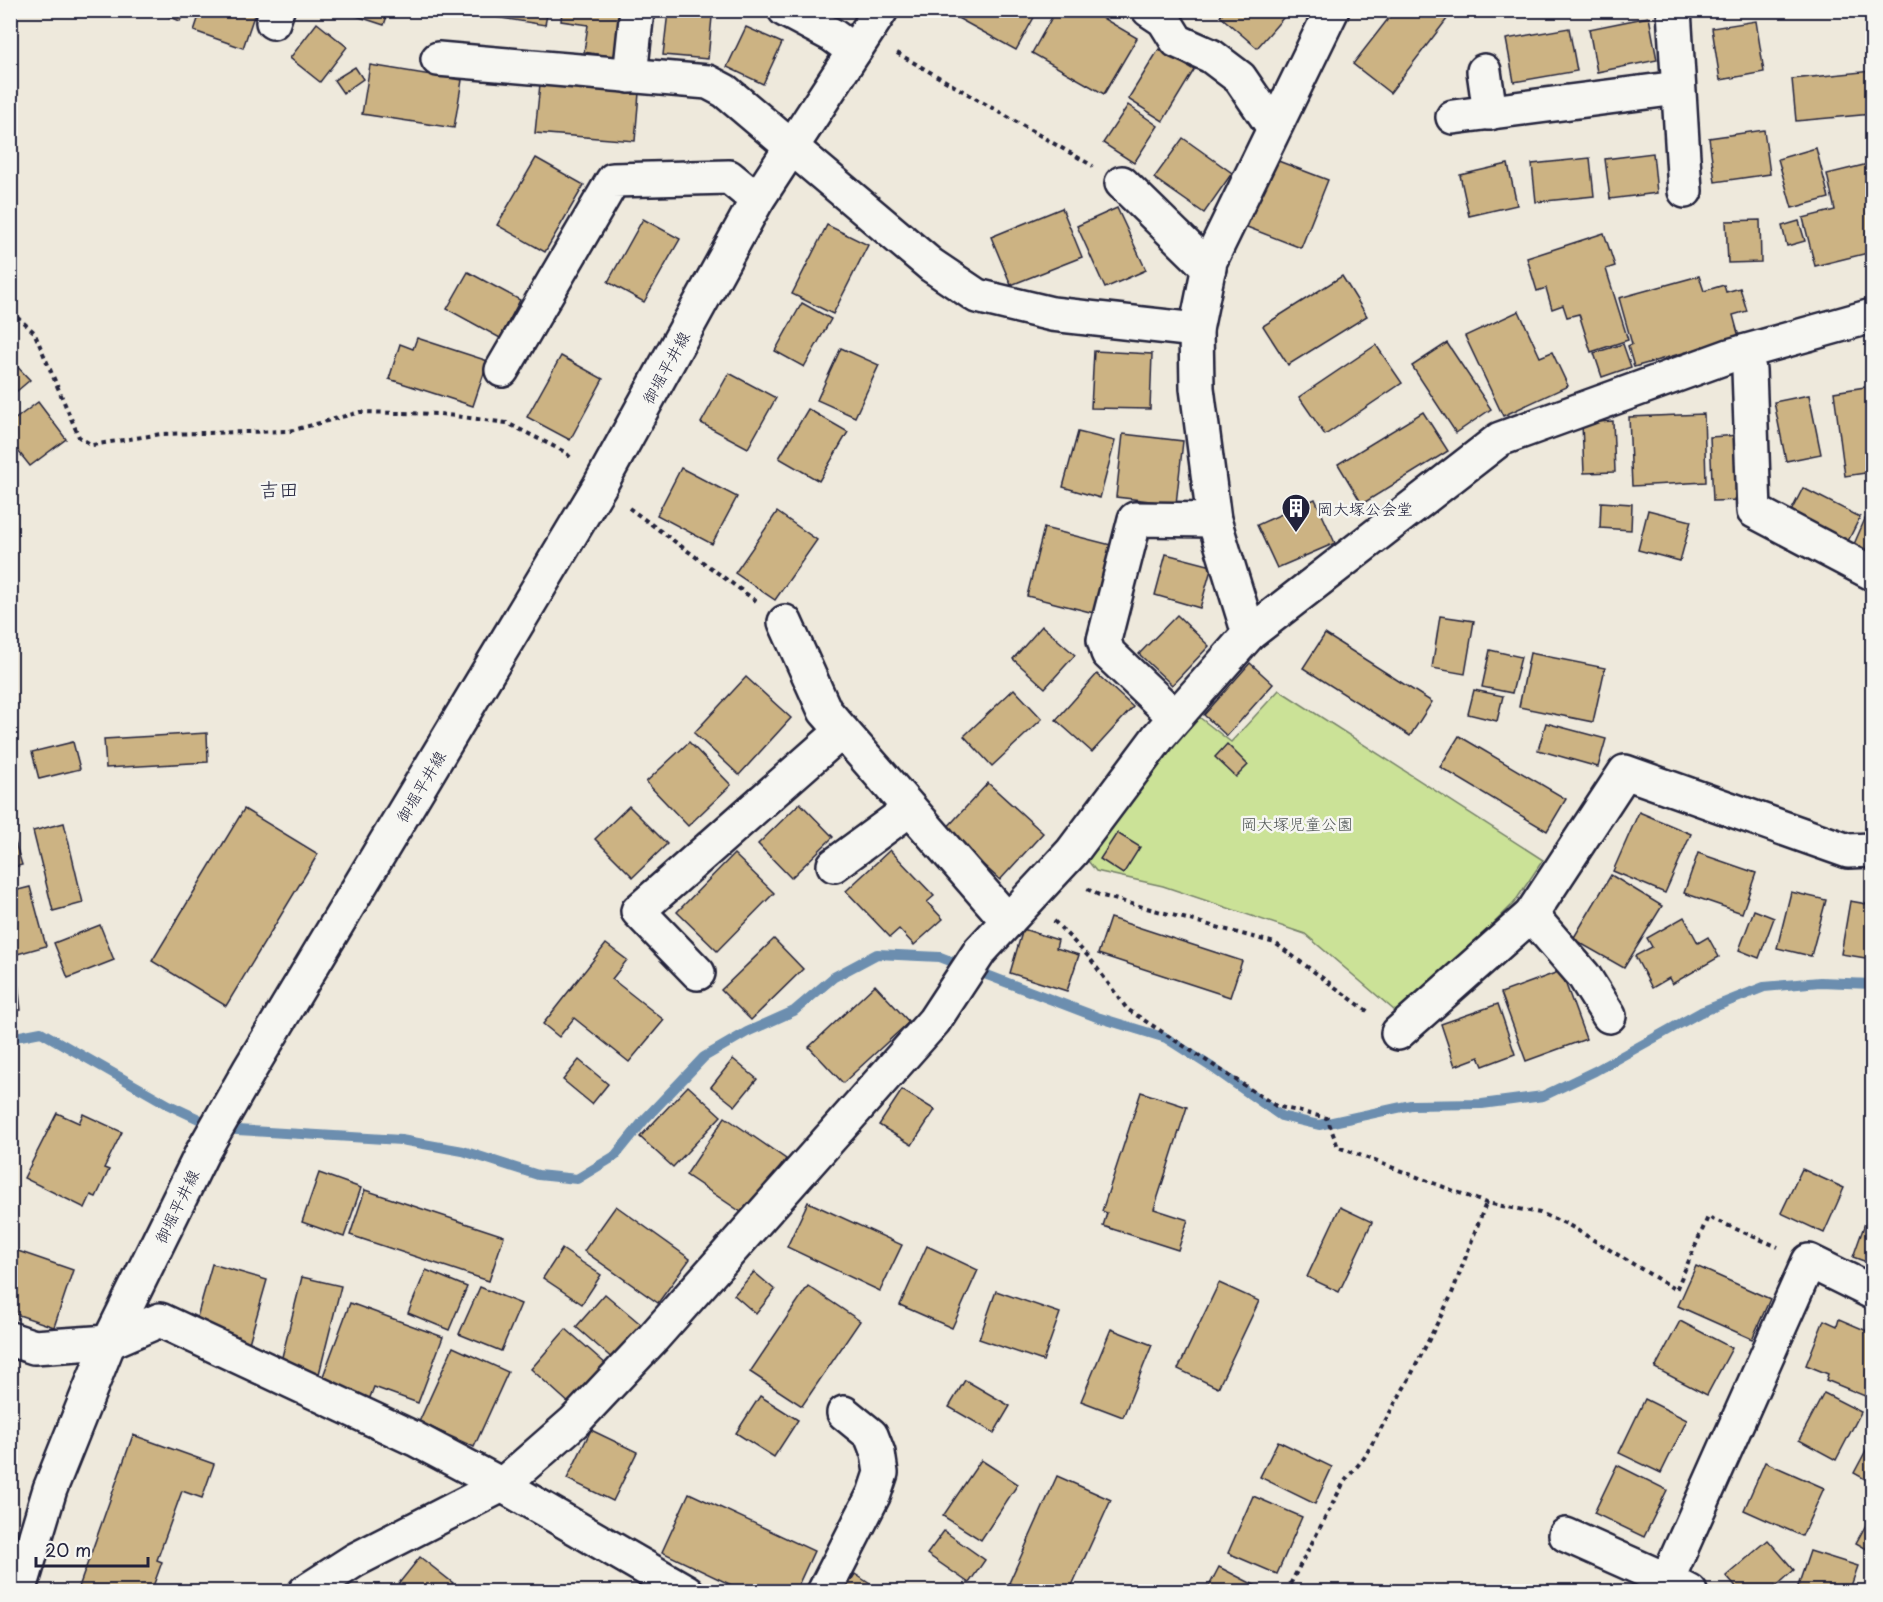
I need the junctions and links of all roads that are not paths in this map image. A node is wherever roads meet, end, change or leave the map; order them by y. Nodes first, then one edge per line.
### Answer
1 (637, 10) edge
2 (785, 10) edge
3 (1149, 10) edge
4 (1332, 10) edge
5 (1674, 10) edge
6 (867, 32) edge
7 (438, 59) dead end
8 (1484, 71) dead end
9 (630, 76) junction
10 (1678, 88) junction
11 (1490, 113) junction
12 (1453, 117) dead end
13 (1274, 128) junction
14 (791, 148) junction
15 (1122, 183) road end
16 (1685, 191) dead end
17 (757, 201) junction
18 (1209, 268) junction
19 (1872, 316) edge
20 (1196, 330) junction
21 (1744, 352) junction
22 (502, 370) dead end
23 (1214, 520) junction
24 (1872, 573) edge
25 (785, 622) road end
26 (1249, 633) junction
27 (1175, 717) junction
28 (842, 731) junction
29 (910, 809) junction
30 (1872, 850) edge
31 (834, 865) dead end
32 (1018, 910) junction
33 (1531, 915) junction
34 (698, 973) dead end
35 (1609, 1016) dead end
36 (1398, 1033) road end
37 (1872, 1292) edge
38 (10, 1339) edge
39 (109, 1342) junction
40 (844, 1413) dead end
41 (502, 1485) junction
42 (1566, 1535) dead end
43 (1679, 1586) edge
44 (18, 1592) edge
45 (305, 1592) edge
46 (687, 1592) edge
47 (824, 1592) edge

1 - 9 street
2 - 6 street
3 - 13 street
4 - 13 street
5 - 10 street
6 - 14 street, 御堀平井線
7 - 9 street
8 - 11 street
9 - 14 street
10 - 11 street
10 - 16 street
11 - 12 street
13 - 18 street
14 - 17 street, 御堀平井線
14 - 20 street
15 - 18 street
17 - 22 street
17 - 39 street, 御堀平井線
18 - 20 street
19 - 21 street
20 - 23 street
21 - 24 street
21 - 26 street
23 - 26 street
23 - 27 street
25 - 28 street
26 - 27 street
27 - 32 street
28 - 29 street
28 - 34 street
29 - 31 street
29 - 32 street
30 - 33 street
32 - 41 street
33 - 35 street
33 - 36 street
37 - 43 street
38 - 39 street
39 - 41 street
39 - 44 street, 御堀平井線
40 - 47 street
41 - 45 street
41 - 46 street
42 - 43 street

